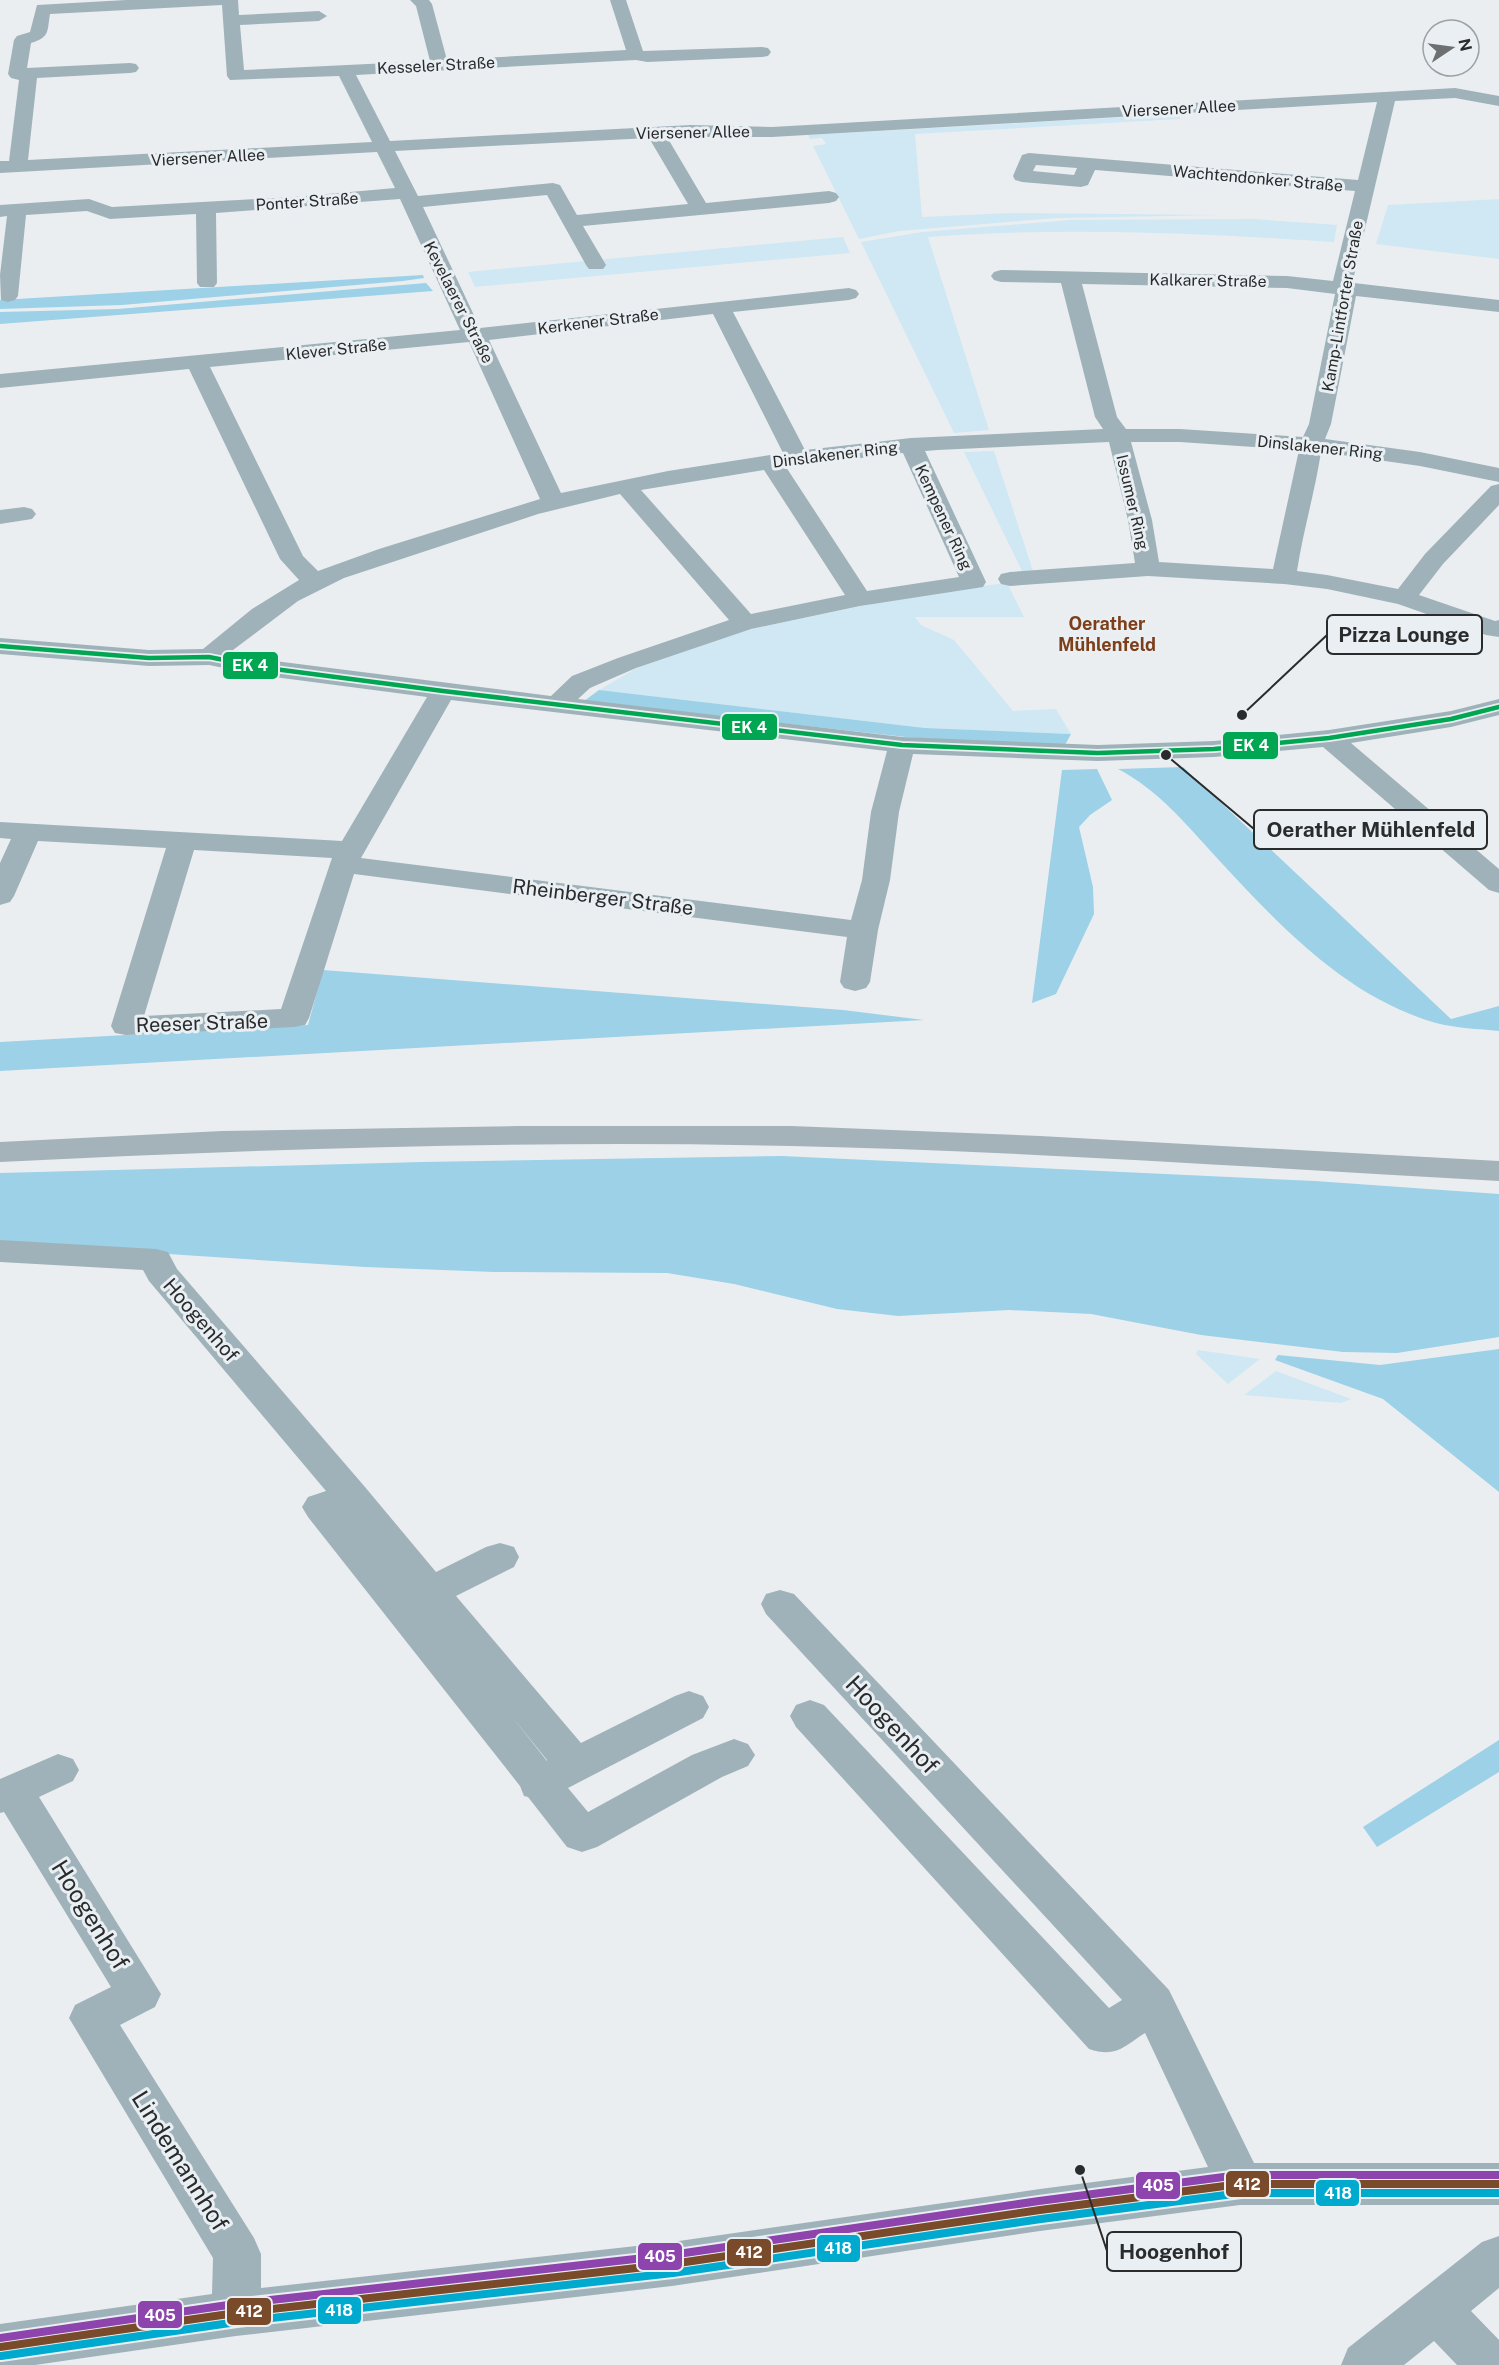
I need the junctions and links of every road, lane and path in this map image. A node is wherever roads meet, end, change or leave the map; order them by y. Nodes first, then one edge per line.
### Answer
1 (229, 0) edge
2 (417, 0) edge
3 (618, 0) edge
4 (319, 16) dead end
5 (231, 20) junction
6 (23, 40) junction
7 (0, 41) edge
8 (762, 52) dead end
9 (636, 55) junction
10 (440, 65) junction
11 (130, 68) dead end
12 (345, 70) junction
13 (17, 74) junction
14 (1387, 96) junction
15 (1499, 101) edge
16 (655, 132) junction
17 (384, 147) junction
18 (1161, 148) dead end
19 (9, 167) edge
20 (1151, 169) junction
21 (1365, 186) junction
22 (1012, 194) dead end
23 (829, 197) dead end
24 (409, 198) junction
25 (206, 208) junction
26 (700, 209) junction
27 (8, 210) edge
28 (571, 221) junction
29 (596, 266) dead end
30 (1001, 276) dead end
31 (1070, 277) junction
32 (207, 283) dead end
33 (1346, 288) junction
34 (849, 294) dead end
35 (8, 296) dead end
36 (1499, 306) edge
37 (720, 307) junction
38 (476, 334) junction
39 (197, 363) junction
40 (0, 381) edge
41 (1118, 434) junction
42 (911, 445) junction
43 (1311, 445) junction
44 (797, 458) junction
45 (771, 462) junction
46 (1499, 475) edge
47 (627, 488) junction
48 (1499, 491) edge
49 (553, 502) junction
50 (24, 514) dead end
51 (0, 517) edge
52 (1148, 569) junction
53 (1284, 577) junction
54 (1010, 579) dead end
55 (315, 581) junction
56 (1404, 598) junction
57 (860, 599) junction
58 (745, 623) junction
59 (1499, 628) edge
60 (0, 646) edge
61 (209, 657) junction
62 (443, 692) junction
63 (557, 705) junction
64 (1499, 707) edge
65 (1329, 738) junction
66 (902, 745) junction
67 (14, 831) edge
68 (183, 840) junction
69 (346, 857) junction
70 (1499, 884) edge
71 (0, 896) edge
72 (863, 930) junction
73 (855, 982) dead end
74 (0, 1152) edge
75 (1499, 1171) edge
76 (0, 1251) edge
77 (352, 1496) junction
78 (500, 1557) dead end
79 (430, 1592) junction
80 (780, 1604) dead end
81 (689, 1707) dead end
82 (810, 1716) dead end
83 (734, 1755) dead end
84 (575, 1765) junction
85 (58, 1770) dead end
86 (539, 1784) junction
87 (6, 1794) edge
88 (1153, 2003) junction
89 (91, 2018) joint
90 (1240, 2184) junction
91 (1499, 2184) edge
92 (1499, 2258) edge
93 (1437, 2309) junction
94 (236, 2313) junction
95 (0, 2347) edge
96 (1366, 2365) edge
97 (1490, 2365) edge

1 - 5 street
1 - 6 street
2 - 10 street
3 - 9 street
4 - 5 street
5 - 12 street, Kesseler Straße
6 - 7 street
6 - 13 street
8 - 9 street, Kesseler Straße
9 - 10 street, Kesseler Straße
10 - 12 street, Kesseler Straße
11 - 13 street
12 - 17 street, Kevelaerer Straße
13 - 19 street
14 - 15 street, Viersener Allee
14 - 16 street, Viersener Allee
14 - 21 street, Kamp-Lintforter Straße
16 - 17 street, Viersener Allee
16 - 26 street
17 - 19 street, Viersener Allee
17 - 24 street, Kevelaerer Straße
18 - 20 street, Wachtendonker Straße
20 - 21 street, Wachtendonker Straße
20 - 22 street, Wachtendonker Straße
21 - 33 street, Kamp-Lintforter Straße
23 - 26 street
24 - 25 street, Ponter Straße
24 - 28 street, Ponter Straße
24 - 38 street, Kevelaerer Straße
25 - 27 street, Ponter Straße
25 - 32 street
26 - 28 street
27 - 35 street, Ponter Straße
28 - 29 street
30 - 31 street, Kalkarer Straße
31 - 33 street, Kalkarer Straße
31 - 41 street
33 - 36 street, Kalkarer Straße
33 - 43 street, Kamp-Lintforter Straße
34 - 37 street, Kerkener Straße
37 - 38 street, Kerkener Straße
37 - 44 street
38 - 39 street, Klever Straße
38 - 49 street, Kevelaerer Straße
39 - 40 street, Klever Straße
39 - 55 street
41 - 42 street, Dinslakener Ring
41 - 43 street, Dinslakener Ring
41 - 52 street, Issumer Ring
42 - 44 street, Dinslakener Ring
42 - 57 street, Kempener Ring
43 - 46 street, Dinslakener Ring
43 - 53 street
44 - 45 street, Dinslakener Ring
45 - 47 street, Dinslakener Ring
45 - 57 street
47 - 49 street, Dinslakener Ring
47 - 58 street
48 - 56 street
49 - 55 street, Dinslakener Ring
50 - 51 street
52 - 53 street, Issumer Ring
52 - 54 street, Issumer Ring
53 - 56 street, Issumer Ring
55 - 61 street, Dinslakener Ring
56 - 59 street, Issumer Ring
57 - 58 street, Kempener Ring
58 - 63 street, Kempener Ring
60 - 61 street
61 - 62 street
62 - 63 street
62 - 69 street, Reeser Straße
63 - 66 street
64 - 65 street
65 - 66 street
65 - 70 street
66 - 72 street
67 - 68 street
67 - 71 street
68 - 69 street
68 - 69 street, Reeser Straße
69 - 72 street, Rheinberger Straße
72 - 73 street
74 - 75 main road
76 - 77 street, Hoogenhof
77 - 79 street, Hoogenhof
77 - 86 street
78 - 79 street
79 - 84 street, Hoogenhof
80 - 88 street, Hoogenhof
81 - 84 street
82 - 88 street
83 - 86 street
84 - 86 street
85 - 87 street, Hoogenhof
87 - 89 street, Hoogenhof
88 - 90 street, Hoogenhof
89 - 94 street, Lindemannhof
90 - 91 street
90 - 94 street
92 - 93 street
93 - 96 street
93 - 97 street
94 - 95 street

